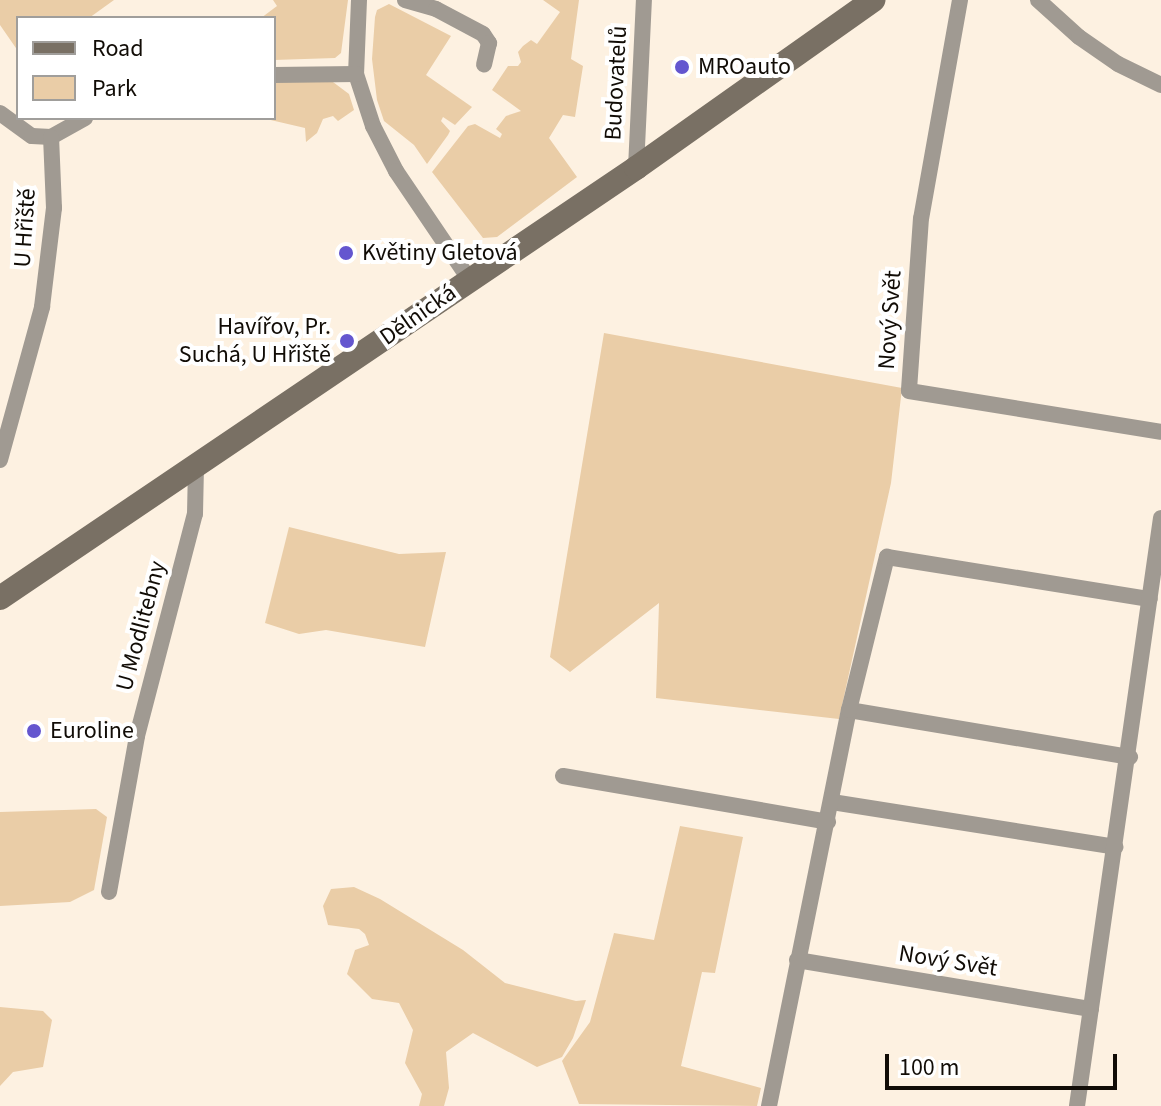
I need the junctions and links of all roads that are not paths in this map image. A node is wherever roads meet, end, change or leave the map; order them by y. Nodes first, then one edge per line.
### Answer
1 (359, 0) edge
2 (405, 0) edge
3 (644, 0) edge
4 (873, 0) edge
5 (960, 0) edge
6 (1038, 0) edge
7 (484, 64) dead end
8 (356, 74) junction
9 (276, 75) edge
10 (1161, 85) edge
11 (0, 113) edge
12 (81, 120) edge
13 (51, 137) junction
14 (636, 168) junction
15 (469, 279) junction
16 (1161, 432) edge
17 (0, 460) edge
18 (196, 468) junction
19 (1161, 518) edge
20 (0, 598) edge
21 (1150, 599) junction
22 (849, 710) junction
23 (1130, 757) junction
24 (563, 776) dead end
25 (832, 802) junction
26 (828, 822) junction
27 (1115, 847) junction
28 (109, 892) dead end
29 (797, 960) junction
30 (1091, 1009) junction
31 (769, 1106) edge
32 (1077, 1106) edge

1 - 8 street
2 - 7 street
3 - 14 street, Budovatelů
4 - 14 street, Dělnická
5 - 16 street, Nový Svět
6 - 10 street
8 - 9 street
8 - 15 street
11 - 13 street
12 - 13 street
13 - 17 street, U Hřiště
14 - 15 street, Dělnická
15 - 18 street, Dělnická
18 - 20 street, Dělnická
18 - 28 street, U Modlitebny
19 - 21 street
21 - 22 street
21 - 23 street
22 - 23 street
22 - 25 street
23 - 27 street
24 - 26 street
25 - 26 street
25 - 27 street
26 - 29 street
27 - 30 street
29 - 30 street, Nový Svět
29 - 31 street
30 - 32 street

